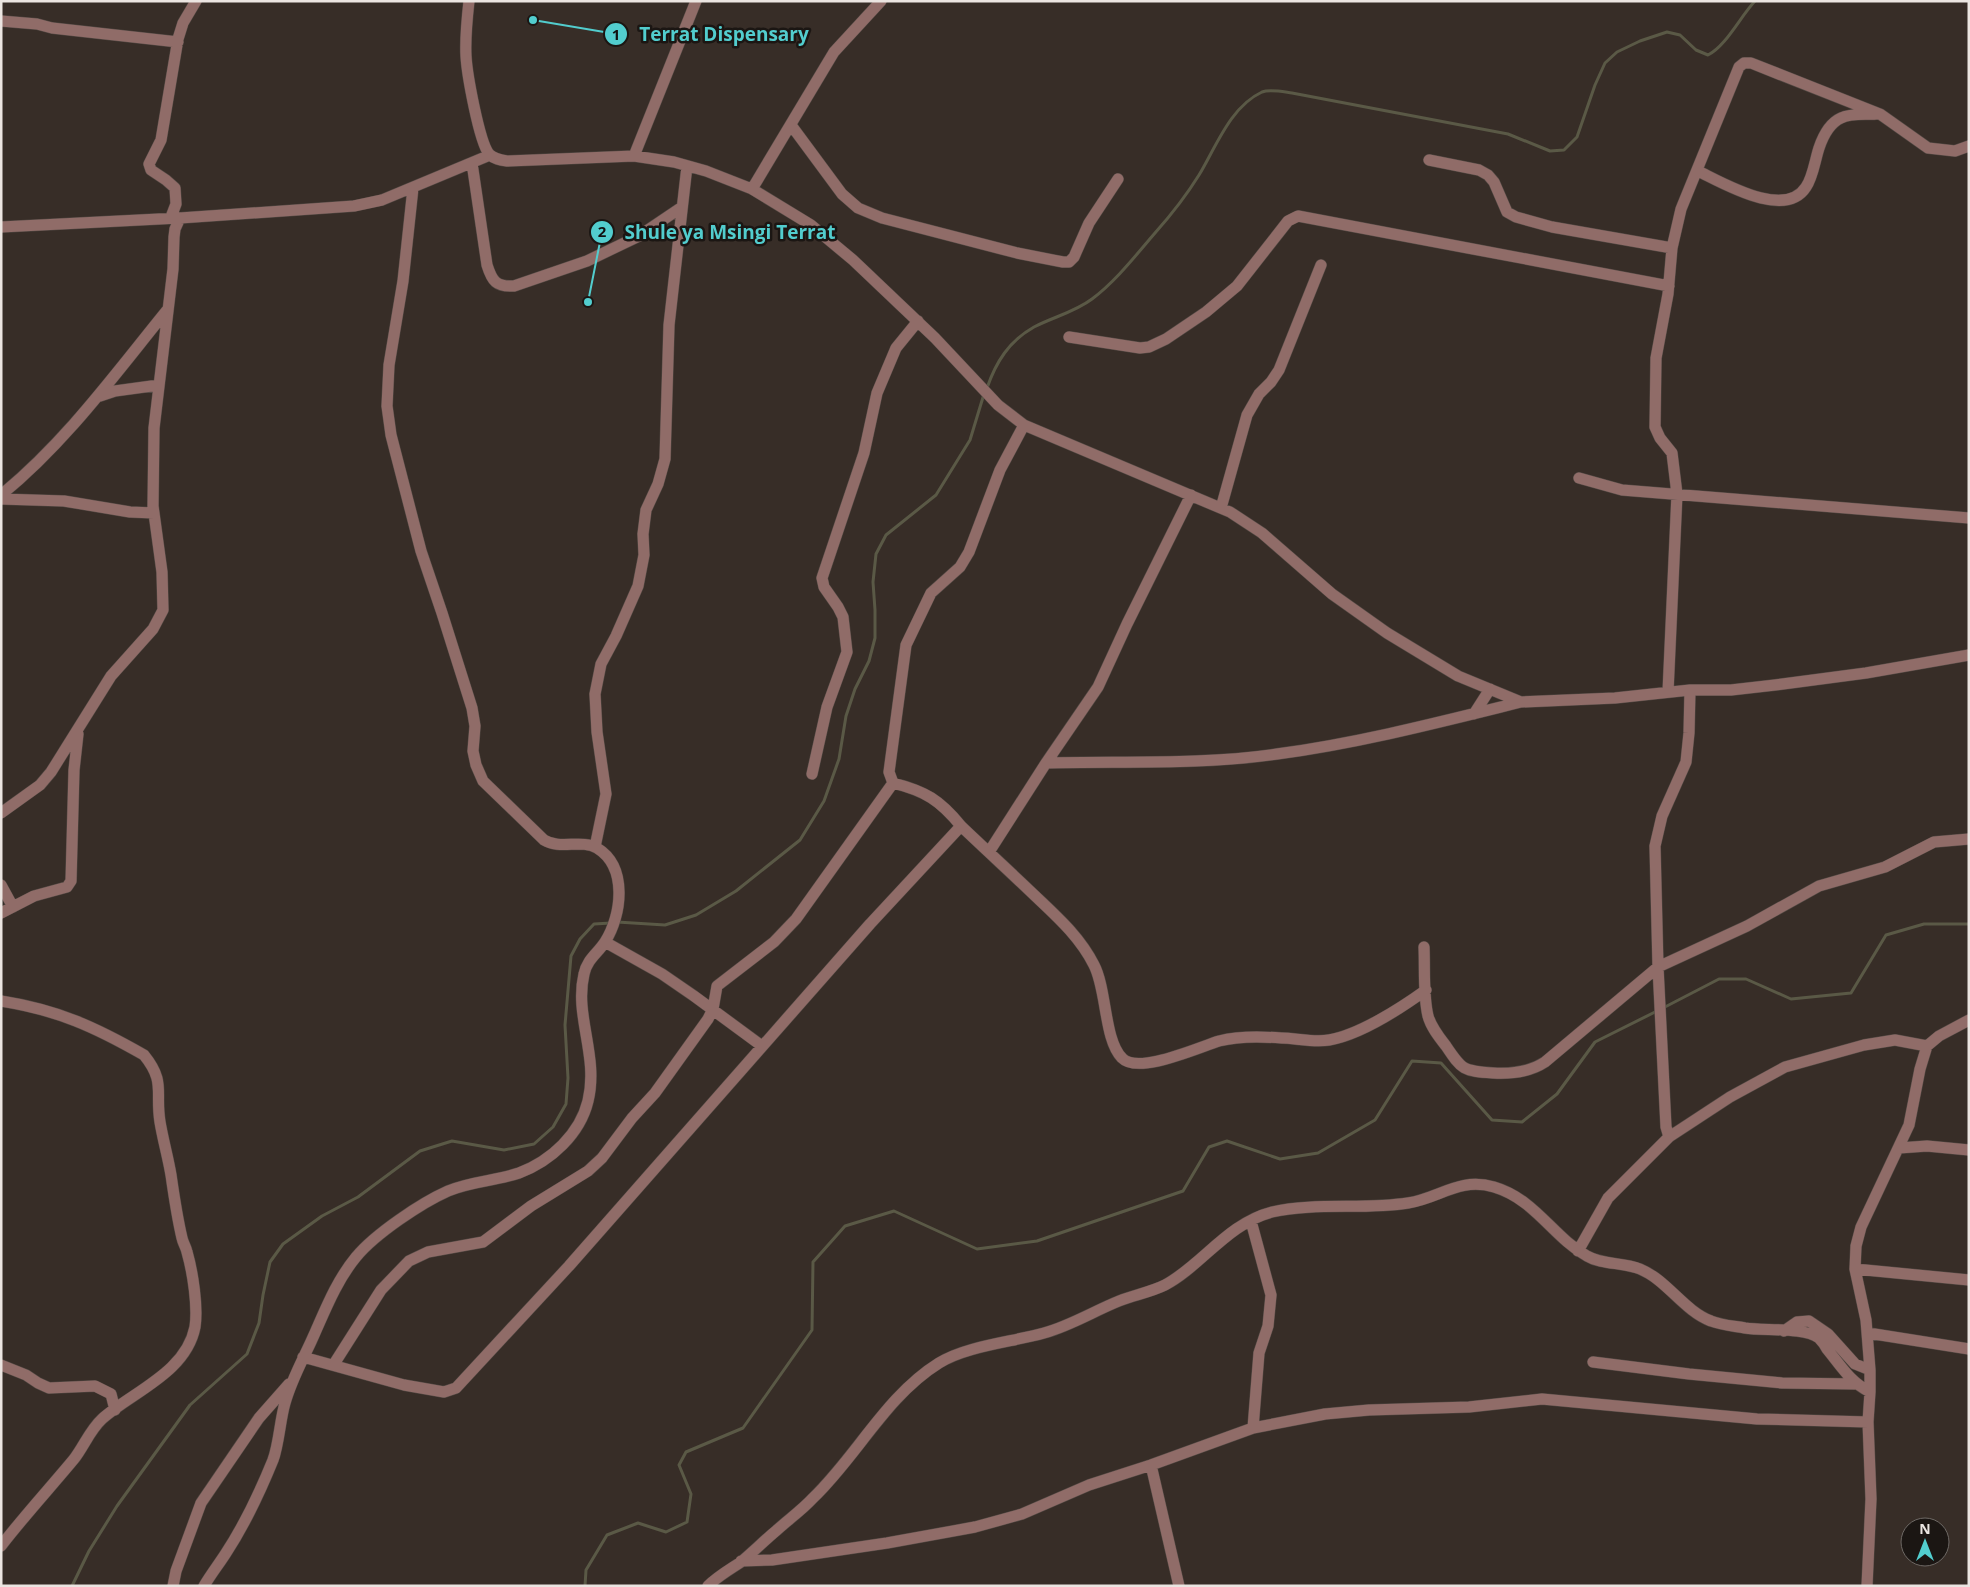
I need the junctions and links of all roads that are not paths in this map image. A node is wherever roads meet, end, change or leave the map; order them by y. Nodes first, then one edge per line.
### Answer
1 (196, 1) edge
2 (469, 1) edge
3 (696, 1) edge
4 (881, 1) edge
5 (1, 21) edge
6 (178, 42) junction
7 (1880, 114) junction
8 (791, 125) junction
9 (1969, 146) edge
10 (490, 155) junction
11 (634, 156) junction
12 (1429, 160) dead end
13 (472, 163) junction
14 (687, 166) junction
15 (1698, 171) junction
16 (1118, 180) dead end
17 (413, 188) junction
18 (752, 189) junction
19 (177, 196) junction
20 (682, 208) junction
21 (194, 217) junction
22 (176, 218) junction
23 (1, 227) edge
24 (1672, 248) junction
25 (1321, 265) dead end
26 (1668, 286) junction
27 (168, 309) junction
28 (918, 321) junction
29 (1069, 337) dead end
30 (159, 385) junction
31 (98, 396) junction
32 (1024, 425) junction
33 (1579, 478) dead end
34 (1677, 494) junction
35 (1, 495) edge
36 (1191, 495) junction
37 (1, 499) edge
38 (1221, 508) junction
39 (154, 513) junction
40 (1969, 518) edge
41 (1969, 655) edge
42 (1490, 689) junction
43 (1690, 690) junction
44 (1668, 692) junction
45 (1521, 702) junction
46 (1474, 714) junction
47 (78, 729) junction
48 (1046, 763) junction
49 (812, 774) dead end
50 (893, 783) junction
51 (1, 813) edge
52 (961, 826) junction
53 (1969, 839) edge
54 (595, 847) junction
55 (989, 852) junction
56 (1, 884) edge
57 (13, 907) junction
58 (1, 913) edge
59 (605, 942) junction
60 (1424, 947) dead end
61 (1658, 967) junction
62 (1426, 990) junction
63 (1, 1001) edge
64 (713, 1010) junction
65 (1969, 1020) edge
66 (762, 1046) junction
67 (1927, 1046) junction
68 (1669, 1137) junction
69 (1899, 1148) junction
70 (1969, 1150) edge
71 (1250, 1221) junction
72 (1578, 1251) junction
73 (1855, 1269) junction
74 (1969, 1280) edge
75 (1784, 1331) junction
76 (1868, 1333) junction
77 (1969, 1349) edge
78 (303, 1357) junction
79 (1593, 1362) dead end
80 (334, 1364) junction
81 (1, 1365) edge
82 (1870, 1370) junction
83 (291, 1381) junction
84 (1856, 1384) junction
85 (108, 1391) junction
86 (1870, 1392) junction
87 (138, 1394) junction
88 (115, 1410) junction
89 (1868, 1422) junction
90 (1253, 1428) junction
91 (1151, 1465) junction
92 (1, 1546) edge
93 (741, 1561) junction
94 (173, 1586) edge
95 (204, 1586) edge
96 (708, 1586) edge
97 (1179, 1586) edge
98 (1867, 1586) edge

1 - 6 street
2 - 10 street
3 - 11 street
4 - 8 street
5 - 6 street
6 - 19 street
7 - 9 street
7 - 15 street
7 - 15 street
8 - 16 street
8 - 18 street
10 - 11 street
10 - 13 street
11 - 14 street
12 - 24 street
13 - 17 street
13 - 20 street
14 - 18 street
14 - 20 street
15 - 24 street
17 - 21 street
17 - 54 street
18 - 28 street
19 - 21 street
19 - 22 street
20 - 54 street
21 - 22 street
22 - 23 street
22 - 27 street
24 - 26 street
25 - 38 street
26 - 29 street
26 - 34 street
27 - 30 street
27 - 31 street
28 - 32 street
28 - 49 street
30 - 31 street
30 - 39 street
31 - 35 street
32 - 36 street
32 - 50 street
33 - 34 street
34 - 40 street
34 - 44 street
36 - 38 street
36 - 48 street
37 - 39 street
38 - 42 street
39 - 47 street
41 - 43 street
42 - 45 street
42 - 46 street
43 - 44 street
43 - 61 street
44 - 45 street
45 - 46 street
46 - 48 street
47 - 51 street
47 - 57 street
48 - 55 street
50 - 52 street
50 - 64 street
52 - 55 street
52 - 66 street
53 - 61 street
54 - 59 street
55 - 62 street
56 - 57 street
57 - 58 street
59 - 64 street
59 - 78 street
60 - 62 street
61 - 62 street
61 - 68 street
63 - 87 street
64 - 66 street
64 - 80 street
65 - 67 street
66 - 80 street
67 - 68 street
67 - 69 street
68 - 72 street
69 - 70 street
69 - 73 street
71 - 72 street
71 - 90 street
71 - 93 street
72 - 75 street
73 - 74 street
73 - 76 street
75 - 82 street
75 - 84 street
76 - 77 street
76 - 82 street
78 - 80 street
78 - 83 street
79 - 84 street
81 - 85 street
82 - 86 street
83 - 94 street
83 - 95 street
84 - 86 street
85 - 87 street
85 - 88 street
86 - 89 street
87 - 88 street
88 - 92 street
89 - 90 street
89 - 98 street
90 - 91 street
91 - 93 street
91 - 97 street
93 - 96 street

